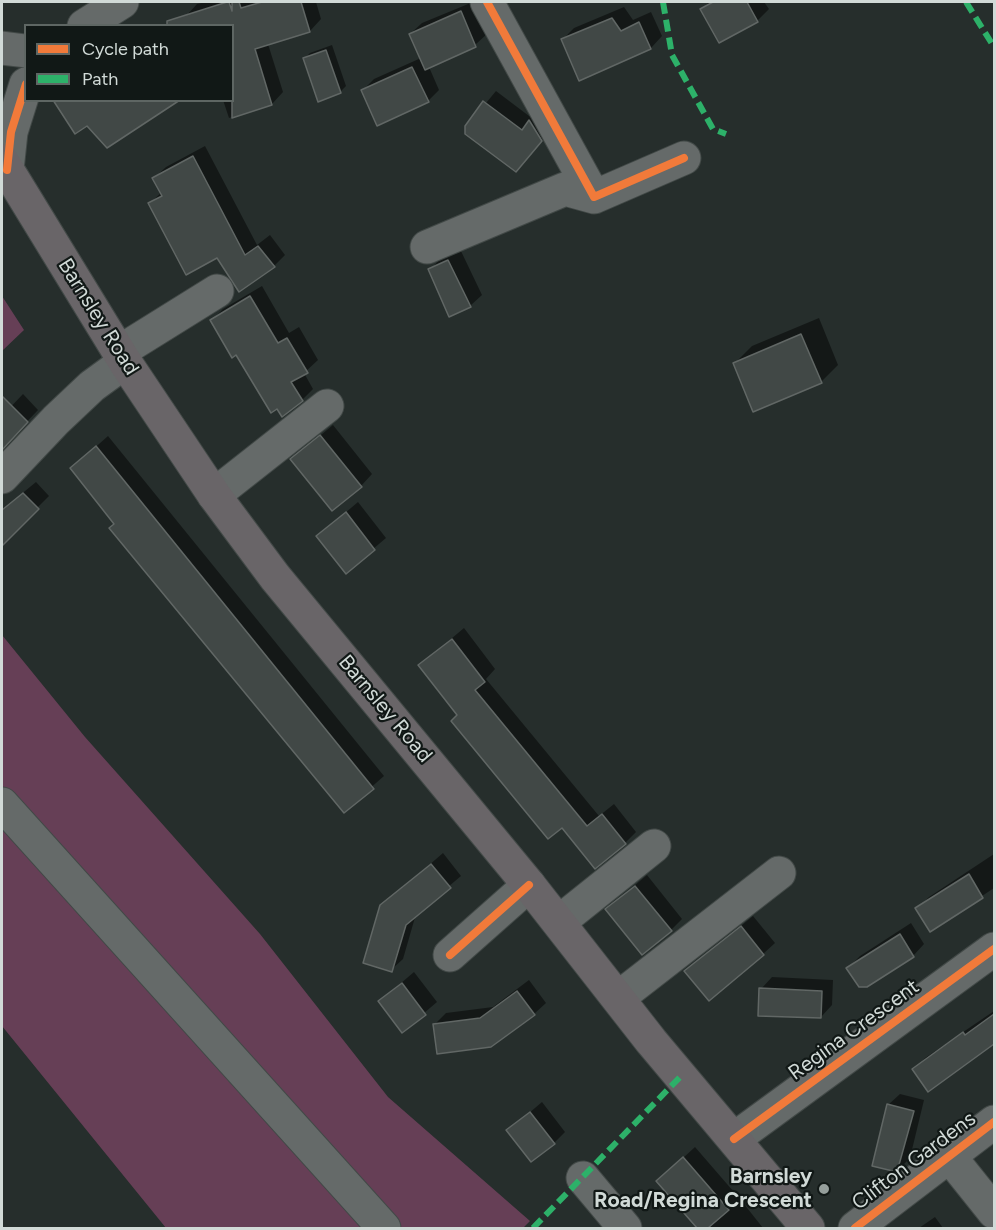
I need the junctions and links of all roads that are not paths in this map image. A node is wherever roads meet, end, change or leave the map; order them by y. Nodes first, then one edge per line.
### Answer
1 (122, 2) edge
2 (487, 2) edge
3 (87, 24) edge
4 (2, 48) edge
5 (24, 51) edge
6 (24, 63) edge
7 (2, 75) edge
8 (24, 90) edge
9 (684, 158) dead end
10 (4, 166) edge
11 (594, 197) junction
12 (427, 247) dead end
13 (217, 291) dead end
14 (122, 357) junction
15 (327, 406) dead end
16 (2, 477) edge
17 (214, 495) junction
18 (2, 804) edge
19 (654, 846) dead end
20 (779, 873) dead end
21 (529, 885) junction
22 (559, 922) junction
23 (994, 949) edge
24 (450, 955) dead end
25 (618, 998) junction
26 (994, 1122) edge
27 (734, 1139) junction
28 (950, 1157) junction
29 (583, 1178) dead end
30 (994, 1212) edge
31 (384, 1228) edge
32 (625, 1228) edge
33 (808, 1228) edge
34 (855, 1228) edge

1 - 3 street
2 - 11 street
4 - 5 street
6 - 7 street
8 - 10 street
9 - 11 street
10 - 14 highway, Barnsley Road
11 - 12 street
13 - 14 street
14 - 16 street
14 - 17 highway, Barnsley Road
15 - 17 street
17 - 21 highway, Barnsley Road
18 - 31 street
19 - 22 street
20 - 25 street
21 - 22 highway, Barnsley Road
21 - 24 street
22 - 25 highway, Barnsley Road
23 - 27 street, Regina Crescent
25 - 27 highway, Barnsley Road
26 - 28 street, Clifton Gardens
27 - 33 highway, Barnsley Road
28 - 30 street
28 - 34 street, Clifton Gardens
29 - 32 street

